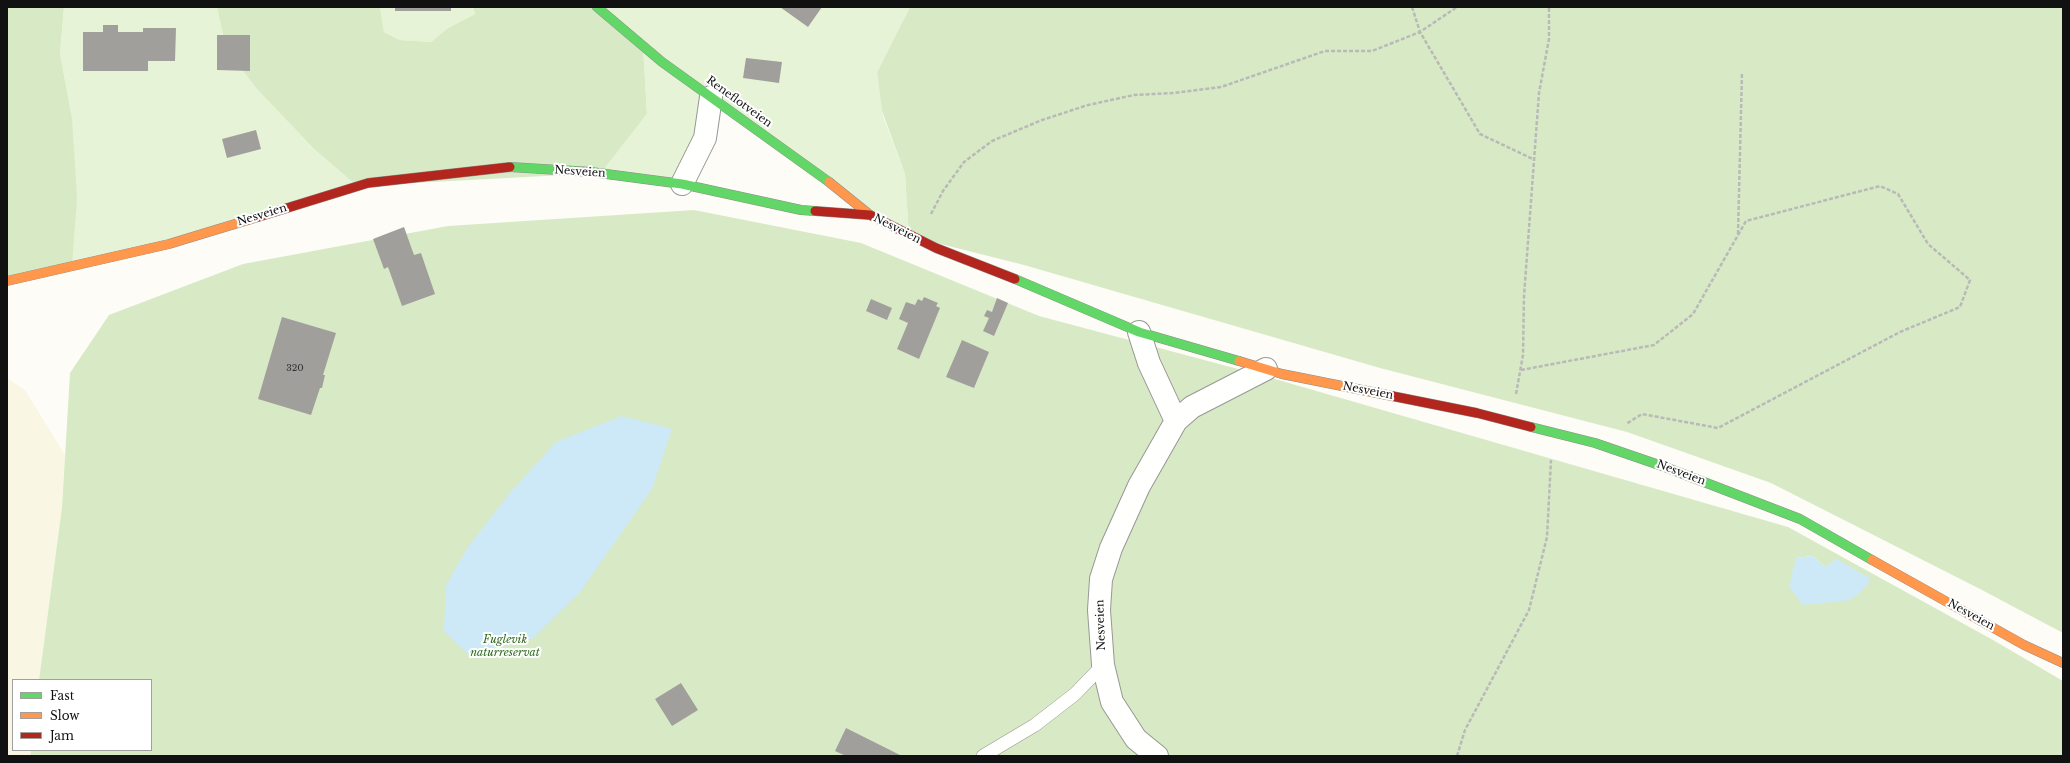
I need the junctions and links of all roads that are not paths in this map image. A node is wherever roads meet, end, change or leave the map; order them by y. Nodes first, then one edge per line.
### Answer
1 (597, 7) edge
2 (711, 97) junction
3 (682, 184) junction
4 (870, 215) junction
5 (7, 281) edge
6 (1140, 332) junction
7 (1266, 369) junction
8 (1176, 421) junction
9 (2063, 663) edge
10 (1103, 665) junction
11 (983, 756) edge
12 (1157, 756) edge

1 - 2 main road, Reneflotveien
2 - 3 street
2 - 4 main road, Reneflotveien
3 - 4 main road, Nesveien
3 - 5 main road, Nesveien
4 - 6 main road, Nesveien
6 - 7 main road, Nesveien
6 - 8 street
7 - 8 street, Nesveien
7 - 9 main road, Nesveien
8 - 10 street, Nesveien
10 - 11 lane
10 - 12 street, Nesveien

